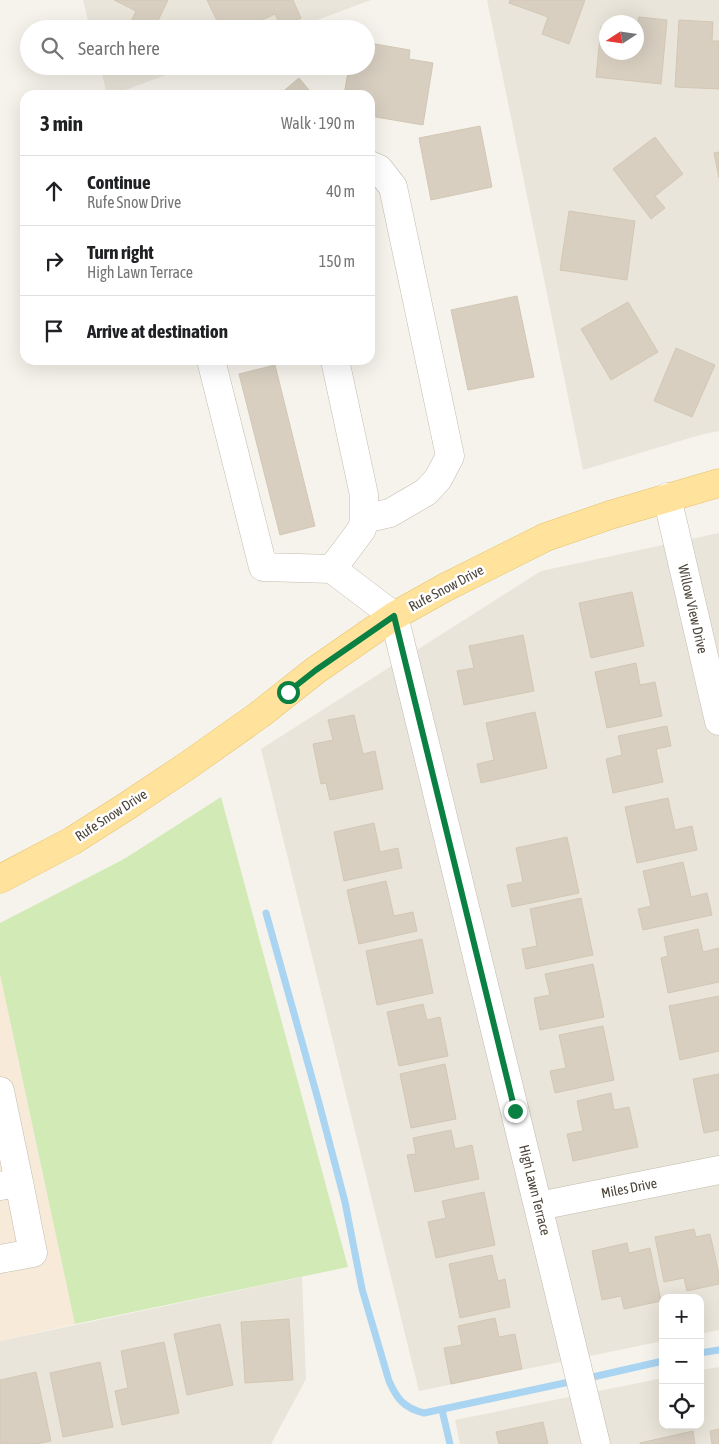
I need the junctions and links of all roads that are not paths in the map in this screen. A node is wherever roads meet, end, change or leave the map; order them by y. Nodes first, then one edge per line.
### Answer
1 (375, 167) edge
2 (212, 365) edge
3 (336, 365) edge
4 (719, 483) edge
5 (667, 497) junction
6 (364, 519) junction
7 (332, 568) junction
8 (394, 616) junction
9 (719, 721) edge
10 (0, 879) edge
11 (0, 1091) edge
12 (719, 1170) edge
13 (10, 1184) edge
14 (539, 1206) junction
15 (0, 1259) edge
16 (596, 1444) edge

1 - 6 street
2 - 7 street
3 - 6 street
4 - 5 main road, Rufe Snow Drive
5 - 8 main road, Rufe Snow Drive
5 - 9 street, Willow View Drive
6 - 7 street
7 - 8 street
8 - 10 main road, Rufe Snow Drive
8 - 14 street, High Lawn Terrace
11 - 13 street
12 - 14 street, Miles Drive
13 - 15 street
14 - 16 street, High Lawn Terrace

